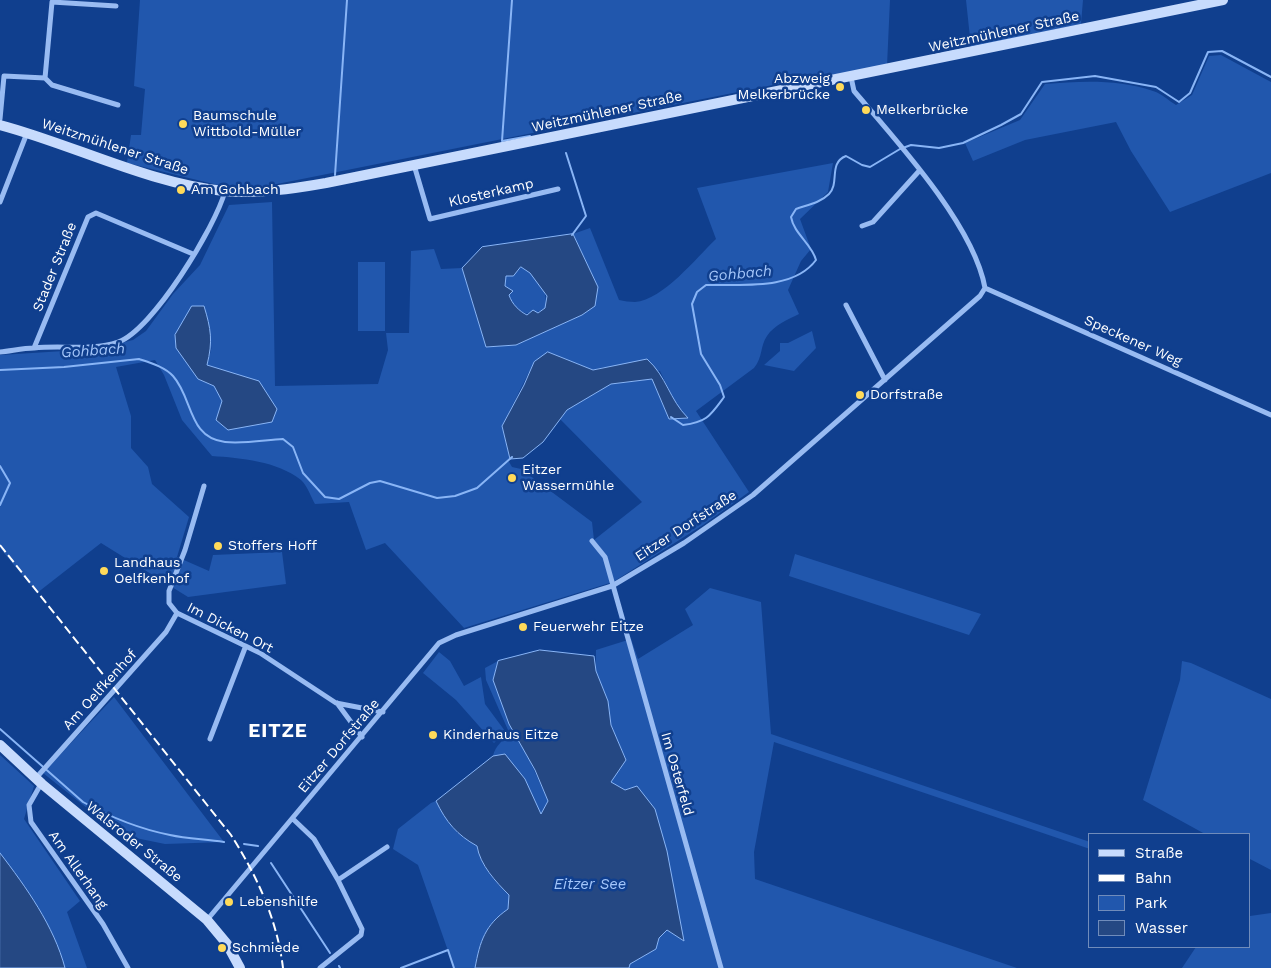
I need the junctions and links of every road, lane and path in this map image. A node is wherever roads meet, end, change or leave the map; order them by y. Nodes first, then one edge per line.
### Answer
1 (1223, 0) edge
2 (52, 1) edge
3 (116, 6) dead end
4 (851, 77) junction
5 (45, 78) junction
6 (118, 105) dead end
7 (0, 120) edge
8 (0, 125) edge
9 (28, 132) junction
10 (414, 165) junction
11 (920, 170) junction
12 (558, 189) dead end
13 (225, 191) junction
14 (0, 202) edge
15 (862, 226) dead end
16 (193, 254) junction
17 (985, 288) junction
18 (846, 305) dead end
19 (34, 348) junction
20 (0, 352) edge
21 (885, 380) junction
22 (1271, 415) edge
23 (204, 486) dead end
24 (592, 541) dead end
25 (612, 586) junction
26 (176, 613) junction
27 (245, 648) junction
28 (336, 703) junction
29 (383, 712) junction
30 (362, 737) junction
31 (210, 739) dead end
32 (0, 745) edge
33 (39, 778) junction
34 (293, 819) junction
35 (387, 848) dead end
36 (338, 880) junction
37 (207, 920) junction
38 (128, 968) edge
39 (240, 968) edge
40 (320, 968) edge
41 (721, 968) edge

1 - 4 street, Weitzmühlener Straße
2 - 3 street
2 - 5 street
4 - 10 street, Weitzmühlener Straße
4 - 11 street
5 - 6 street
5 - 7 street
8 - 9 street, Weitzmühlener Straße
9 - 13 street, Weitzmühlener Straße
9 - 14 street
10 - 12 street, Klosterkamp
10 - 13 street, Weitzmühlener Straße
11 - 15 street
11 - 17 street
13 - 16 street
16 - 19 street
16 - 19 street, Stader Straße
17 - 21 street, Eitzer Dorfstraße
17 - 22 street, Speckener Weg
18 - 21 street
19 - 20 street
21 - 25 street, Eitzer Dorfstraße
23 - 26 street, Im Dicken Ort
24 - 25 street, Im Osterfeld
25 - 29 street, Eitzer Dorfstraße
25 - 41 street, Im Osterfeld
26 - 27 street, Im Dicken Ort
26 - 33 street, Am Oelfkenhof
27 - 28 street, Im Dicken Ort
27 - 31 street
28 - 29 street, Im Dicken Ort
28 - 30 street, Im Dicken Ort
29 - 30 street, Eitzer Dorfstraße
30 - 34 street, Eitzer Dorfstraße
32 - 33 street, Walsroder Straße
33 - 37 street, Walsroder Straße
33 - 38 street, Am Allerhang
34 - 36 street
34 - 37 street, Eitzer Dorfstraße
35 - 36 street
36 - 40 street
37 - 39 street, Walsroder Straße

